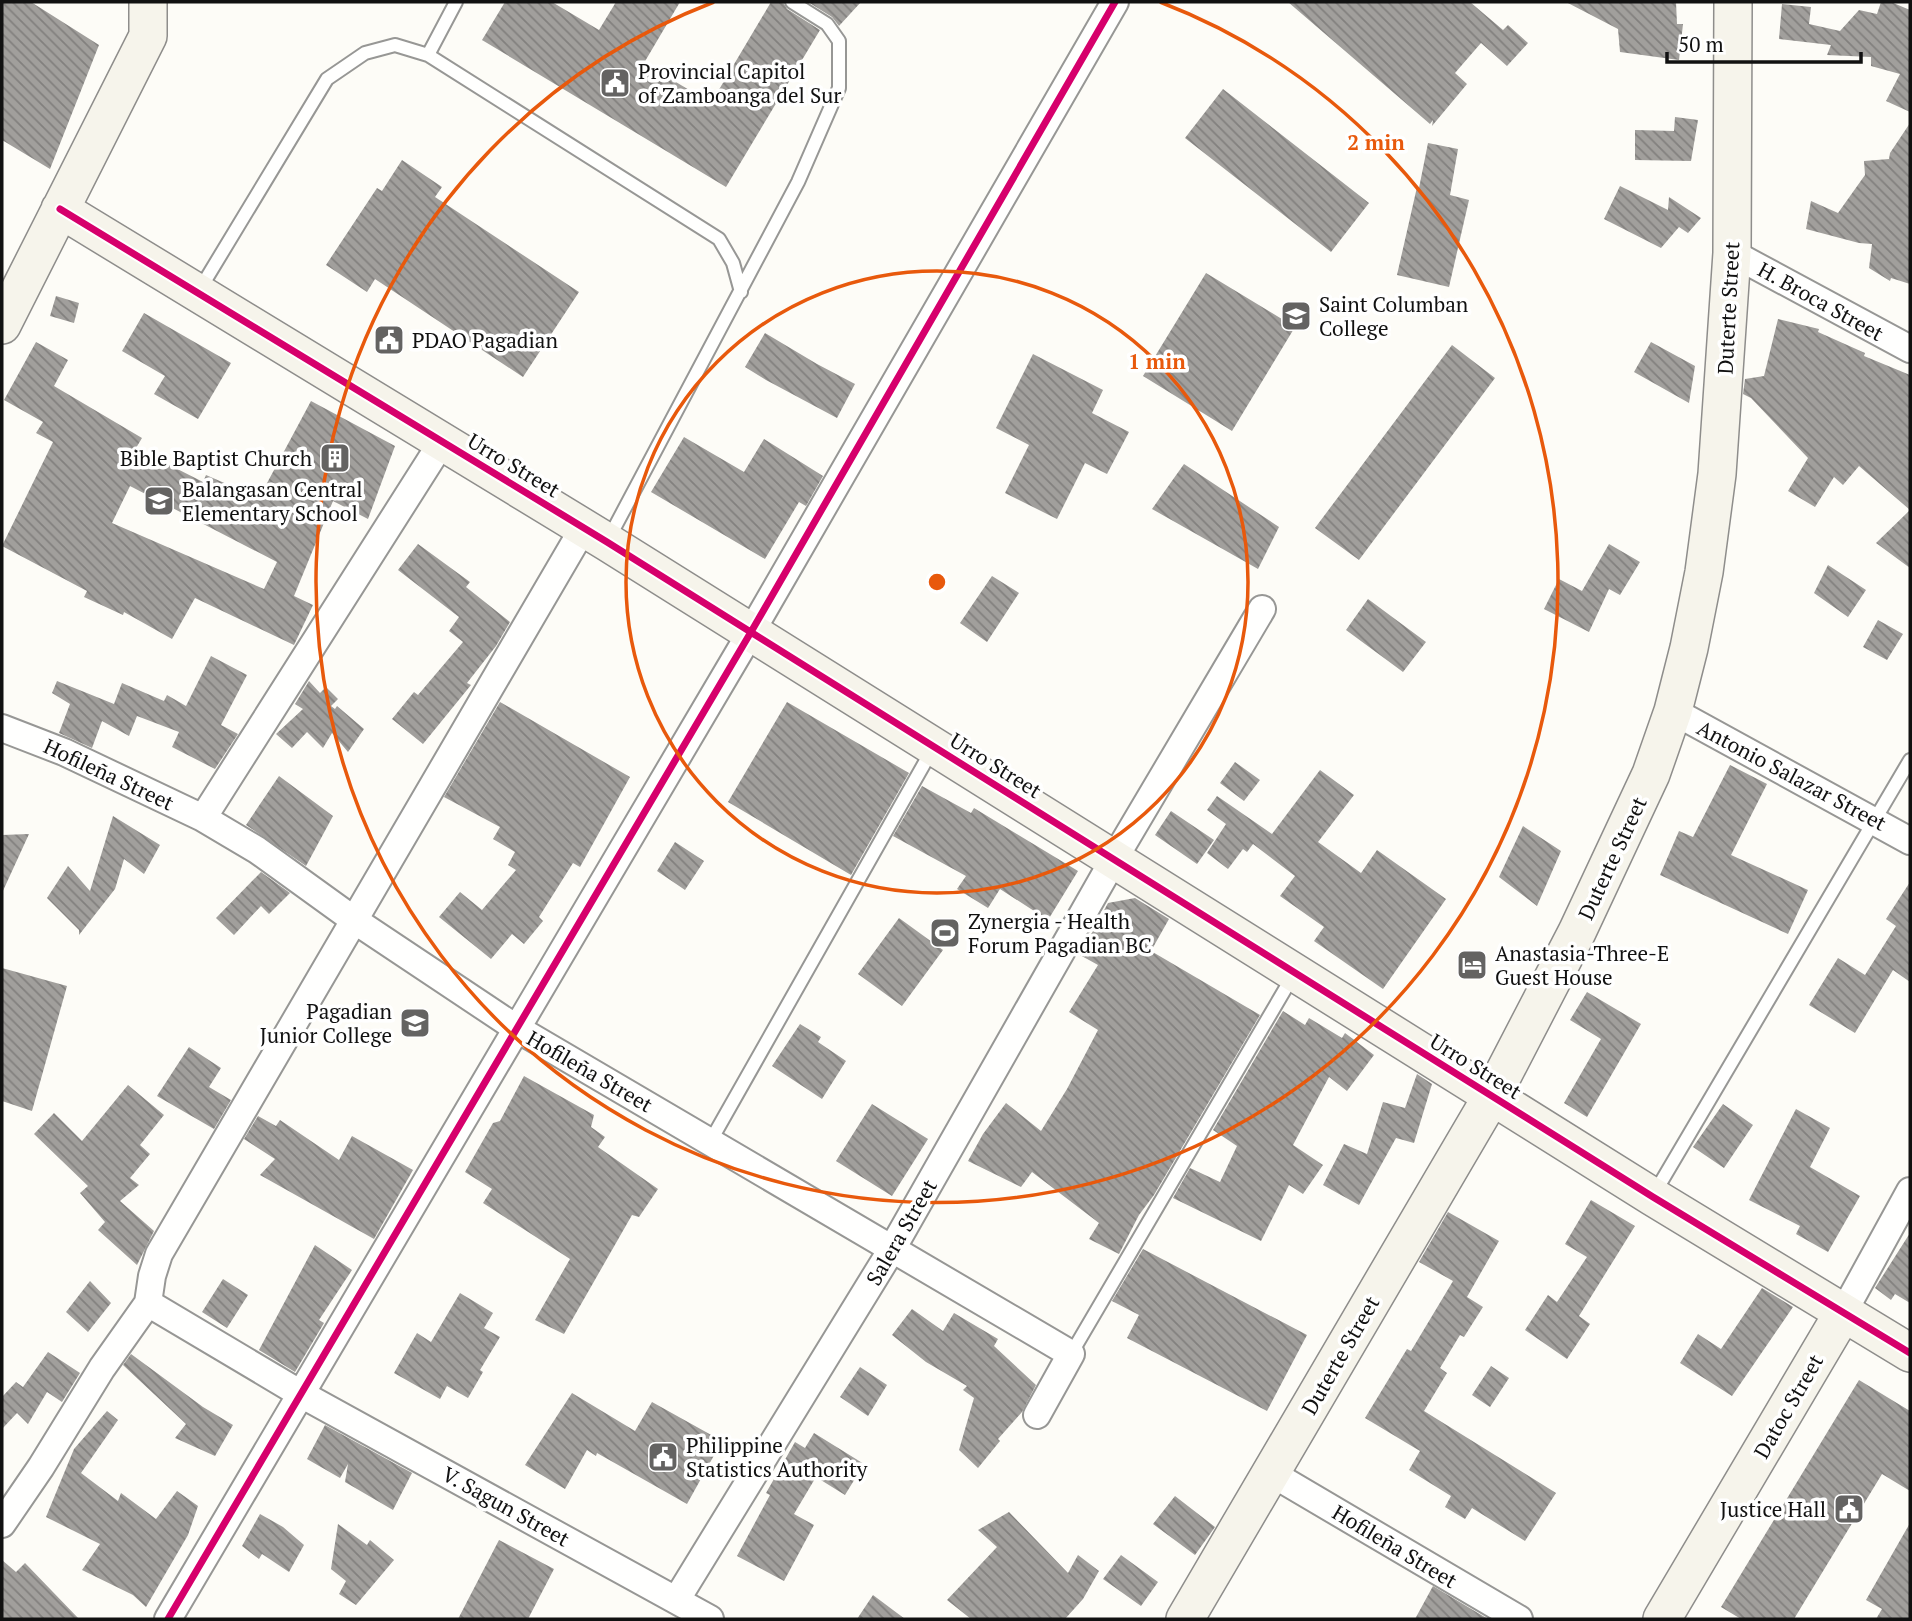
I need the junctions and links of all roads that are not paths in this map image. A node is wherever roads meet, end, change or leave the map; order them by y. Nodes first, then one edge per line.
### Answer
1 (167, 2) edge
2 (456, 2) edge
3 (792, 2) edge
4 (1115, 2) edge
5 (1733, 2) edge
6 (148, 19) edge
7 (428, 55) junction
8 (61, 209) junction
9 (1732, 253) junction
10 (741, 292) junction
11 (198, 293) junction
12 (2, 325) edge
13 (1910, 349) edge
14 (442, 442) junction
15 (596, 534) junction
16 (1262, 609) dead end
17 (751, 632) junction
18 (1673, 711) junction
19 (2, 728) edge
20 (934, 746) junction
21 (1910, 760) edge
22 (203, 818) junction
23 (1875, 820) junction
24 (1910, 841) edge
25 (1114, 859) junction
26 (354, 920) junction
27 (1295, 973) junction
28 (516, 1028) junction
29 (1492, 1096) junction
30 (710, 1142) junction
31 (1910, 1191) edge
32 (1653, 1197) junction
33 (892, 1249) junction
34 (148, 1303) junction
35 (1843, 1312) junction
36 (1910, 1353) edge
37 (1071, 1354) junction
38 (300, 1394) junction
39 (1037, 1415) dead end
40 (1271, 1473) junction
41 (2, 1524) edge
42 (677, 1599) junction
43 (168, 1619) edge
44 (710, 1619) edge
45 (1185, 1619) edge
46 (1519, 1619) edge
47 (1662, 1619) edge

1 - 6 street
2 - 7 lane
3 - 10 lane
4 - 17 street
5 - 9 street, Duterte Street
6 - 8 street
7 - 10 lane
7 - 11 lane
8 - 11 street, Urro Street
8 - 12 street
9 - 13 street, H. Broca Street
9 - 18 street, Duterte Street
10 - 15 lane
11 - 14 street, Urro Street
14 - 15 street, Urro Street
14 - 22 street
15 - 17 street, Urro Street
15 - 26 street
16 - 25 street, Salera Street
17 - 20 street, Urro Street
17 - 28 street
18 - 23 street, Antonio Salazar Street
18 - 29 street, Duterte Street
19 - 22 street, Hofileña Street
20 - 25 street, Urro Street
20 - 30 lane
21 - 23 lane
22 - 26 street, Hofileña Street
23 - 24 street, Antonio Salazar Street
23 - 32 lane
25 - 27 street, Urro Street
25 - 33 street, Salera Street
26 - 28 street, Hofileña Street
26 - 34 street
27 - 29 street, Urro Street
27 - 37 lane
28 - 30 street, Hofileña Street
28 - 38 street
29 - 32 street, Urro Street
29 - 40 street, Duterte Street
30 - 33 street, Hofileña Street
31 - 35 street, Datoc Street
32 - 35 street, Urro Street
33 - 37 street, Hofileña Street
33 - 42 street, Salera Street
34 - 38 street, V. Sagun Street
34 - 41 street
35 - 36 street, Urro Street
35 - 47 street, Datoc Street
37 - 39 street
38 - 42 street, V. Sagun Street
38 - 43 street
40 - 45 street, Duterte Street
40 - 46 street, Hofileña Street
42 - 44 street, V. Sagun Street

